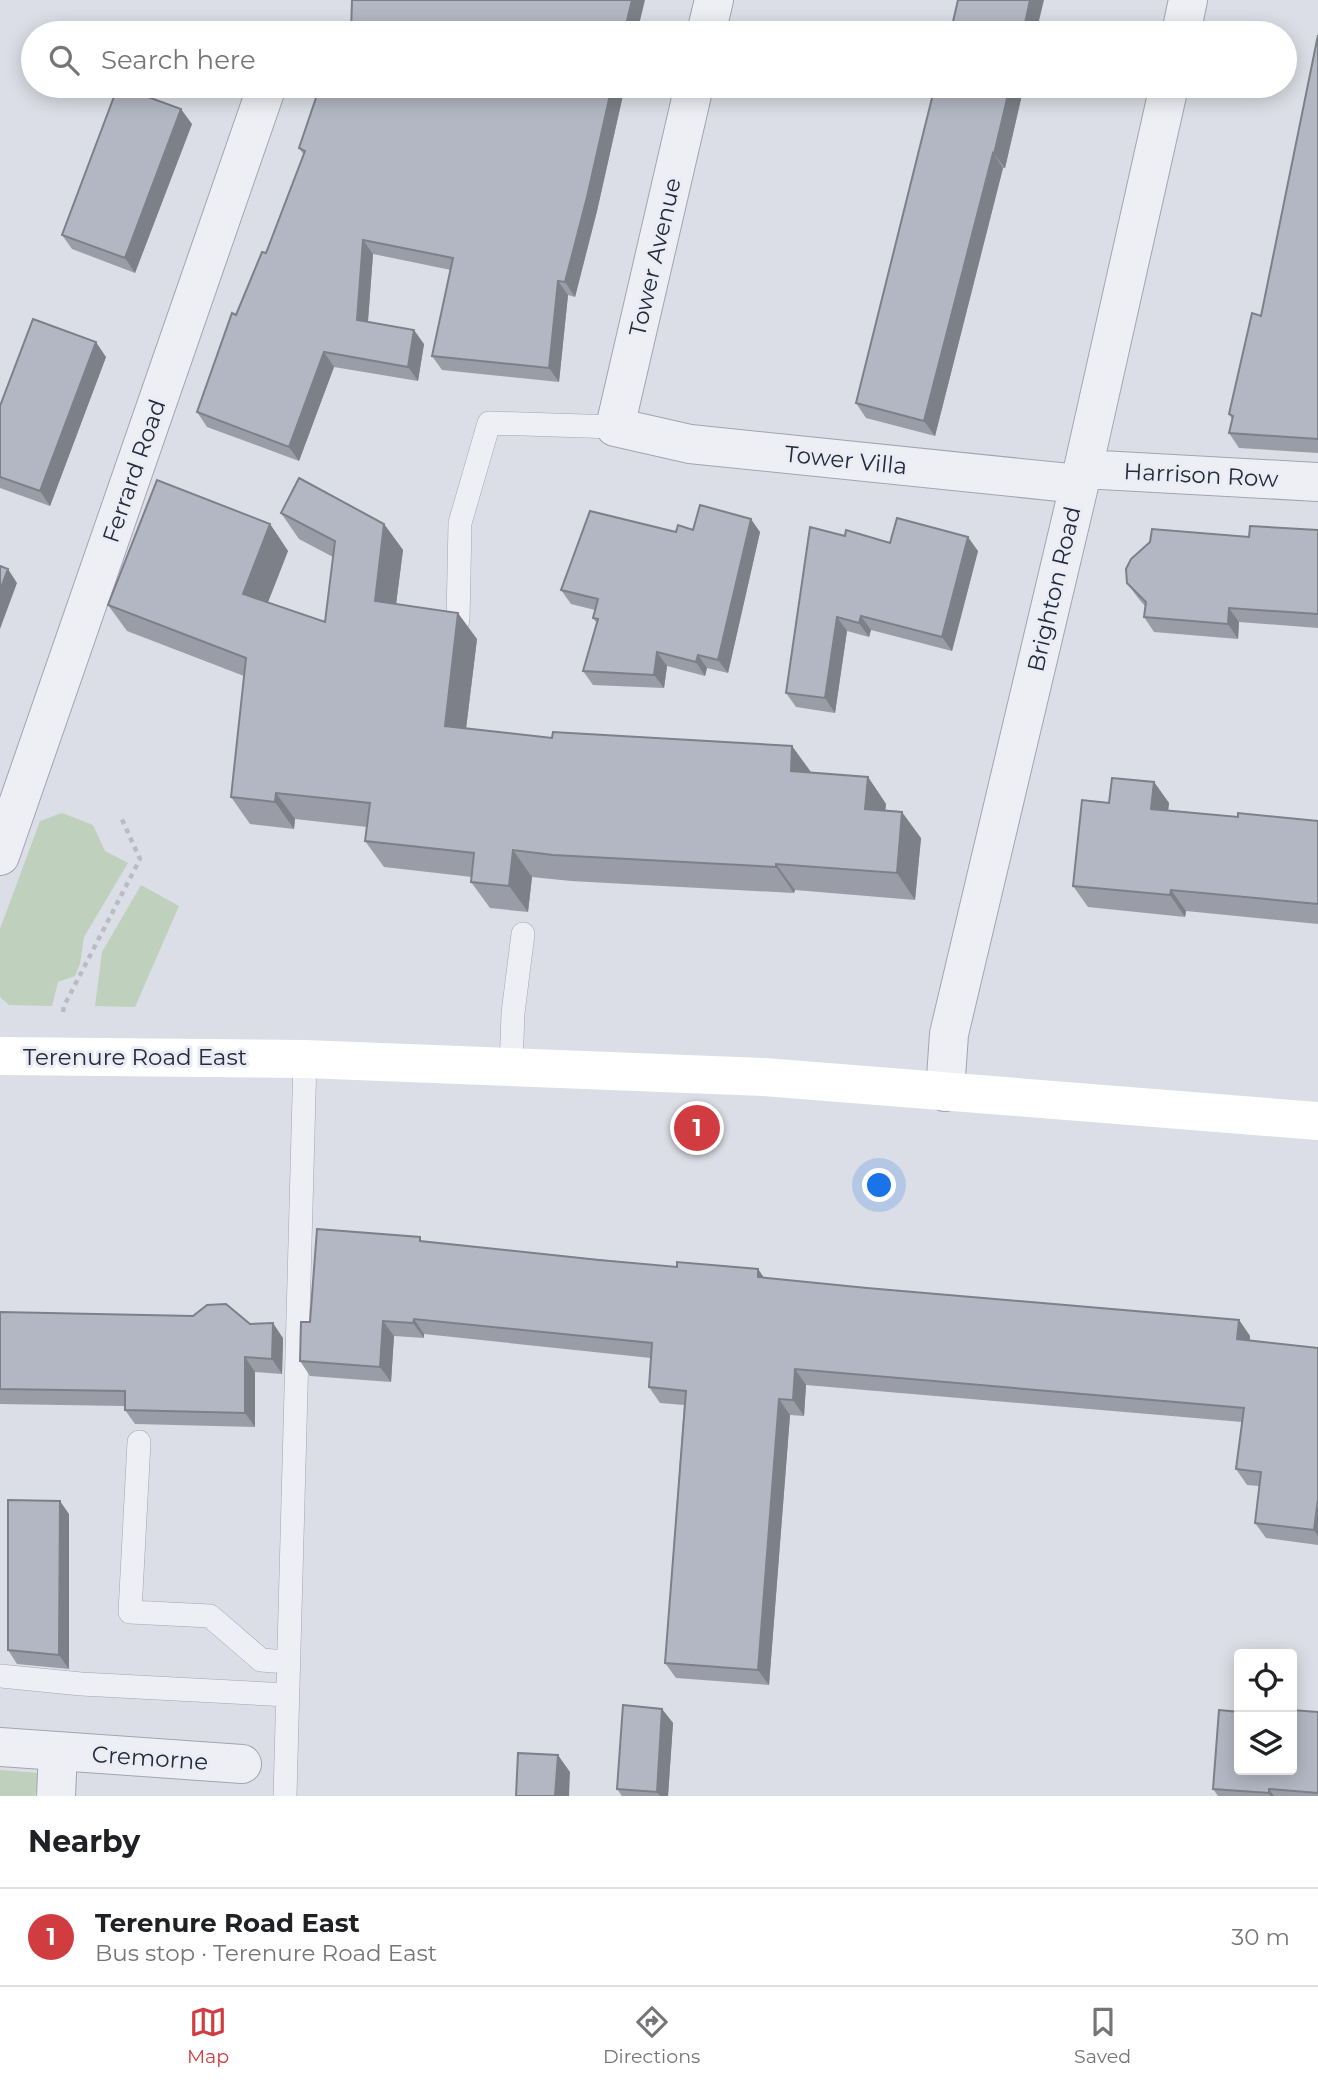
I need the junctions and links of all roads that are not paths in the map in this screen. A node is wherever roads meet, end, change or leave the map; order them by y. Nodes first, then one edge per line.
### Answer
1 (714, 0) edge
2 (1188, 0) edge
3 (709, 21) edge
4 (1184, 21) edge
5 (263, 98) edge
6 (691, 98) edge
7 (1166, 98) edge
8 (615, 428) junction
9 (1081, 476) junction
10 (1318, 482) edge
11 (458, 620) edge
12 (0, 856) edge
13 (523, 934) dead end
14 (0, 1056) edge
15 (305, 1059) junction
16 (511, 1067) junction
17 (945, 1092) junction
18 (1318, 1121) edge
19 (139, 1442) dead end
20 (287, 1662) junction
21 (0, 1676) edge
22 (288, 1695) junction
23 (0, 1747) edge
24 (58, 1751) junction
25 (242, 1764) dead end
26 (56, 1796) edge
27 (285, 1796) edge

1 - 3 street
2 - 4 street
5 - 12 street, Ferrard Road
6 - 8 street, Tower Avenue
7 - 9 street, Brighton Road
8 - 9 street, Tower Villa
8 - 11 lane
9 - 10 street, Harrison Row
9 - 17 street, Brighton Road
13 - 16 lane
14 - 15 main road, Terenure Road East
15 - 16 main road, Terenure Road East
15 - 20 lane
16 - 17 main road, Terenure Road East
17 - 18 main road, Terenure Road East
19 - 20 lane
20 - 22 lane
21 - 22 lane
22 - 27 lane
23 - 24 street, Cremorne
24 - 25 street, Cremorne
24 - 26 street, Cremorne

